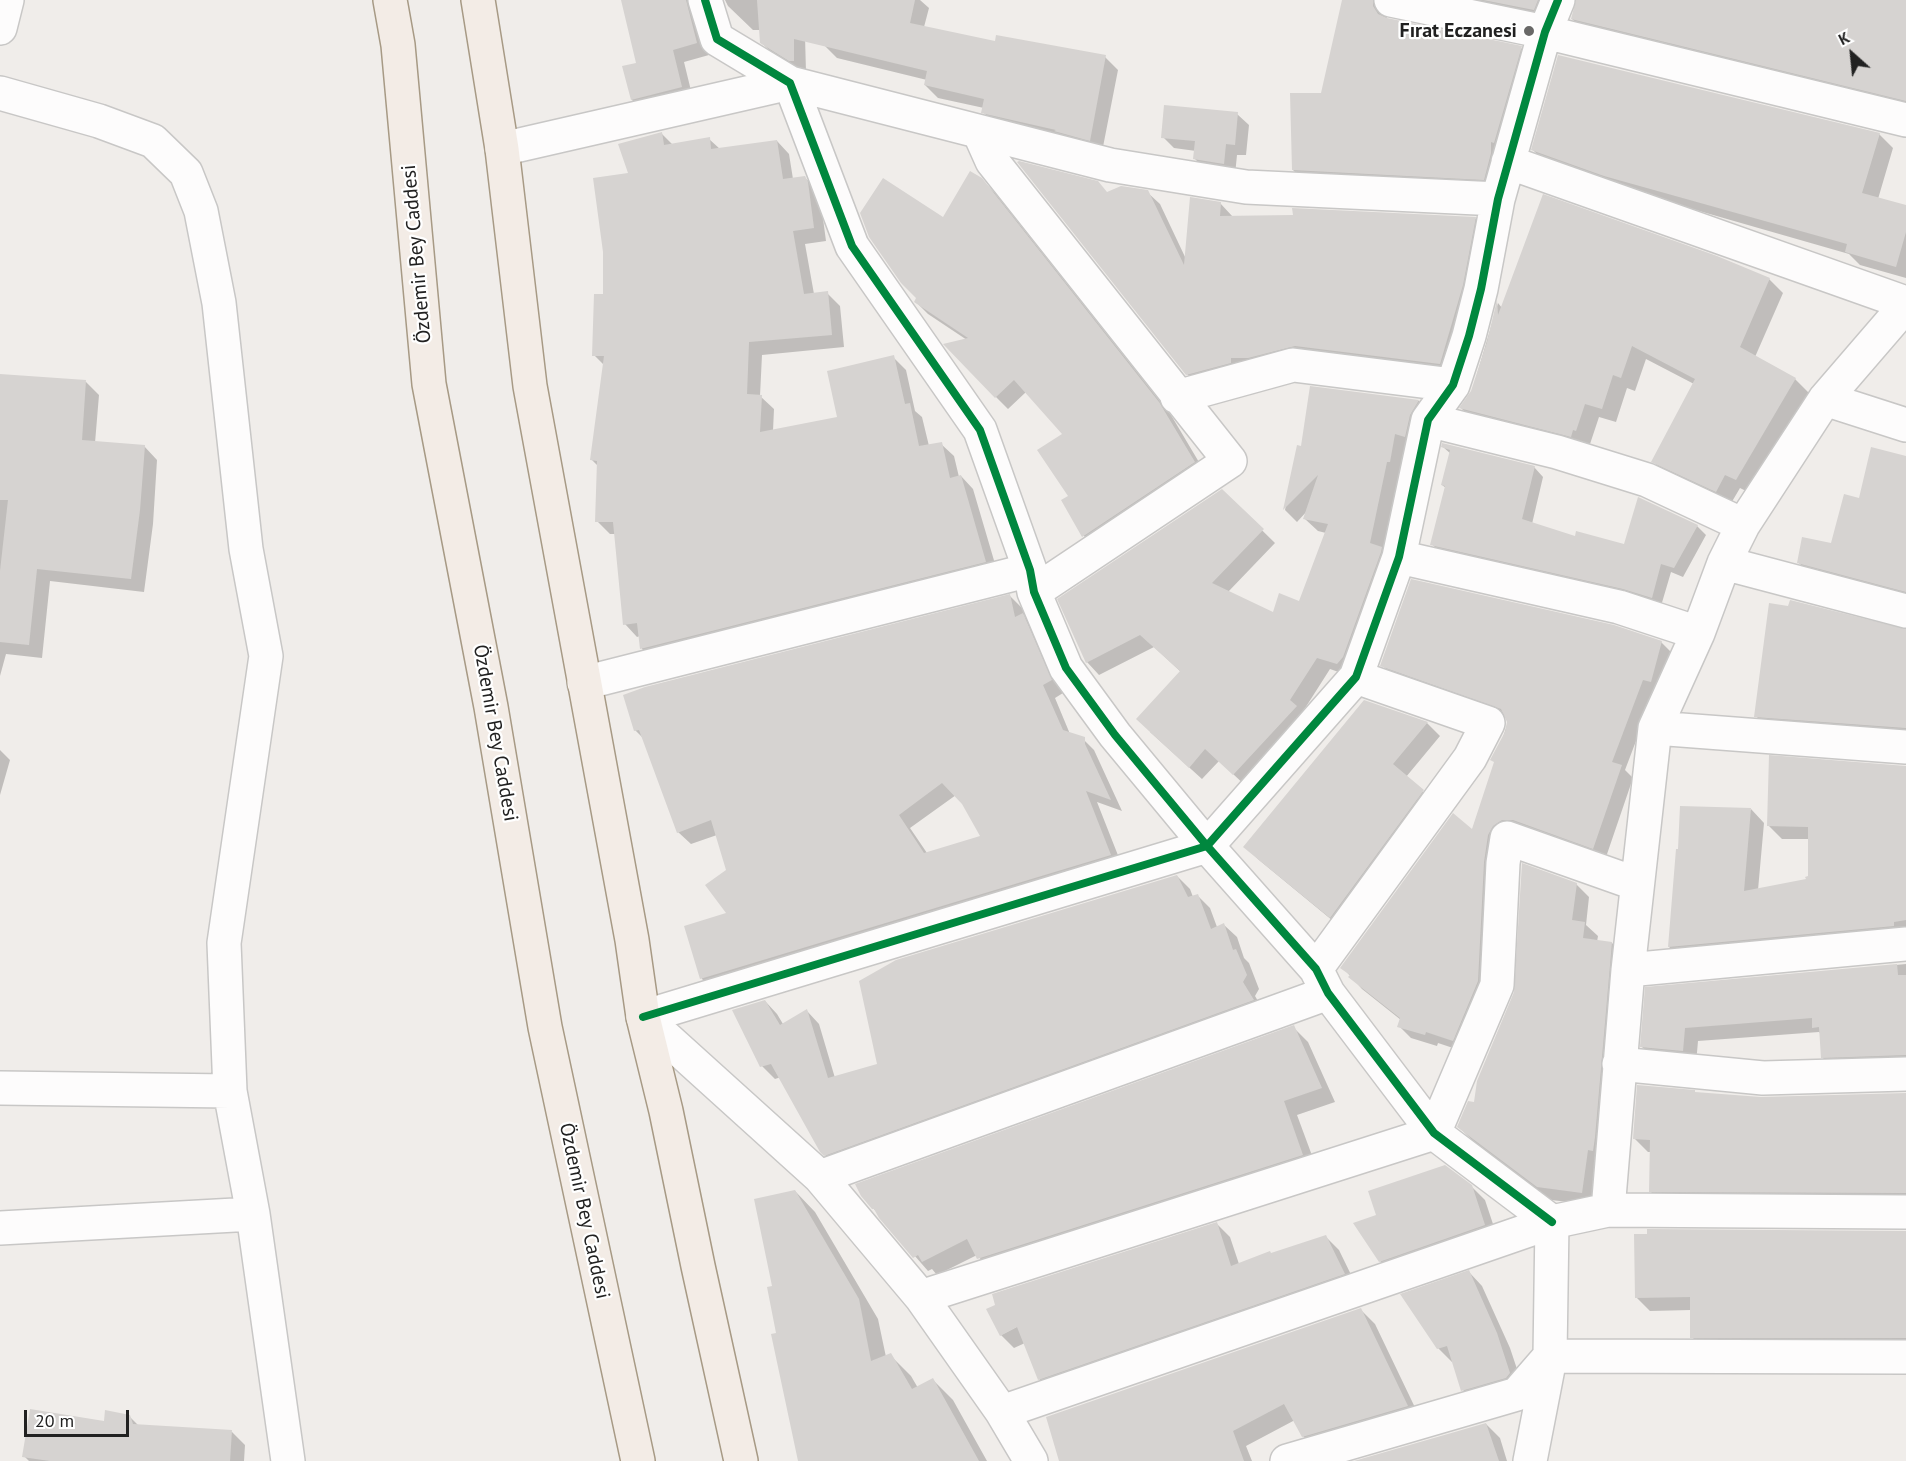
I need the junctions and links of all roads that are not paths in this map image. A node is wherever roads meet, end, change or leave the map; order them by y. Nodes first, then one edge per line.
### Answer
1 (7, 0) edge
2 (390, 0) edge
3 (478, 0) edge
4 (705, 0) edge
5 (1391, 0) edge
6 (1558, 0) edge
7 (0, 28) edge
8 (1545, 32) junction
9 (790, 84) junction
10 (0, 93) edge
11 (1906, 120) edge
12 (979, 132) junction
13 (502, 149) junction
14 (1508, 162) junction
15 (1498, 199) junction
16 (1906, 304) edge
17 (1453, 385) junction
18 (1177, 397) junction
19 (1825, 399) junction
20 (1428, 420) junction
21 (1906, 425) edge
22 (1743, 525) junction
23 (1399, 556) junction
24 (1724, 563) junction
25 (1032, 581) junction
26 (1906, 611) edge
27 (1698, 633) junction
28 (1356, 677) junction
29 (584, 683) junction
30 (1655, 728) junction
31 (1906, 747) edge
32 (1207, 846) junction
33 (1637, 884) junction
34 (1906, 944) edge
35 (1628, 970) junction
36 (1322, 981) junction
37 (643, 1017) junction
38 (1619, 1064) junction
39 (1906, 1074) edge
40 (0, 1088) edge
41 (230, 1091) junction
42 (1434, 1133) junction
43 (820, 1177) junction
44 (1608, 1210) junction
45 (1906, 1212) edge
46 (253, 1214) junction
47 (1552, 1222) junction
48 (0, 1227) edge
49 (921, 1297) junction
50 (1550, 1356) junction
51 (1906, 1357) edge
52 (1002, 1412) junction
53 (288, 1461) edge
54 (638, 1461) edge
55 (741, 1461) edge
56 (1031, 1461) edge
57 (1287, 1461) edge
58 (1530, 1461) edge

1 - 7 street
2 - 54 main road, Özdemir Bey Caddesi
3 - 13 main road
4 - 9 street
5 - 8 street
6 - 8 street
8 - 11 street
8 - 14 street
9 - 12 street
9 - 13 street
9 - 25 street
10 - 41 street
12 - 15 street
12 - 18 street
13 - 29 main road
14 - 15 street
14 - 16 street
15 - 17 street
16 - 19 street
17 - 18 street
17 - 20 street
18 - 25 street
19 - 21 street
19 - 22 street
20 - 22 street
20 - 23 street
22 - 24 street
23 - 27 street
23 - 28 street
24 - 26 street
24 - 27 street
25 - 29 street
25 - 32 street
27 - 30 street
28 - 32 street
28 - 36 street
29 - 37 main road
30 - 31 street
30 - 33 street
32 - 36 street
32 - 37 street
33 - 35 street
33 - 42 street
34 - 35 street
35 - 38 street
36 - 42 street
36 - 43 street
37 - 43 street
37 - 55 main road
38 - 39 street
38 - 44 street
40 - 41 street
41 - 46 street
42 - 47 street
42 - 49 street
43 - 49 street
44 - 45 street
44 - 47 street
46 - 48 street
46 - 53 street
47 - 50 street
47 - 52 street
49 - 52 street
50 - 51 street
50 - 57 street
50 - 58 street
52 - 56 street

